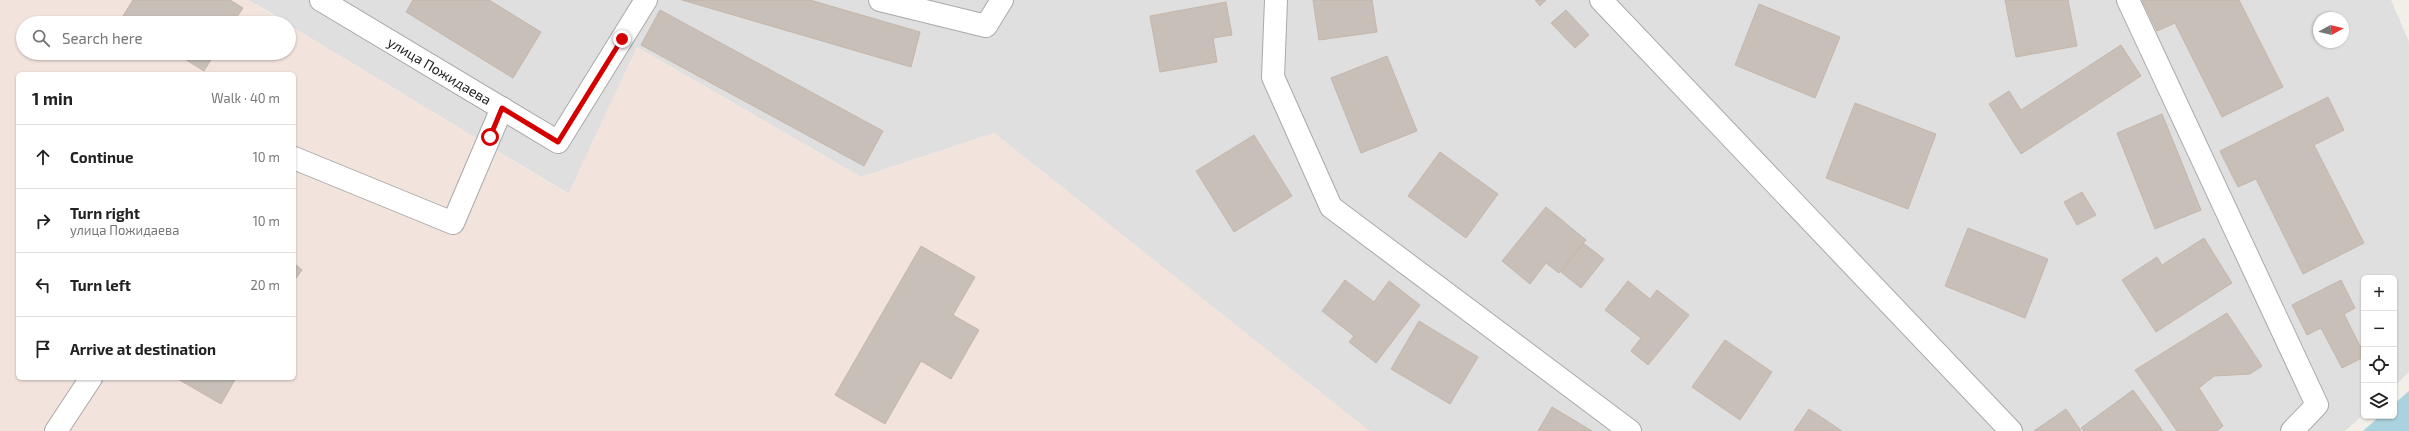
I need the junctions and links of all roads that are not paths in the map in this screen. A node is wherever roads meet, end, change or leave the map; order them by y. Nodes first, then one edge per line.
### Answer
1 (320, 0) edge
2 (646, 0) edge
3 (880, 0) edge
4 (1002, 0) edge
5 (1276, 0) edge
6 (1601, 0) edge
7 (2128, 0) edge
8 (502, 108) junction
9 (296, 159) edge
10 (90, 380) edge
11 (56, 431) edge
12 (1630, 431) edge
13 (2011, 431) edge
14 (2292, 431) edge

1 - 8 street, улица Пожидаева
2 - 8 street, улица Пожидаева
3 - 4 street
5 - 12 street
6 - 13 street
7 - 14 street
8 - 9 street
10 - 11 street

